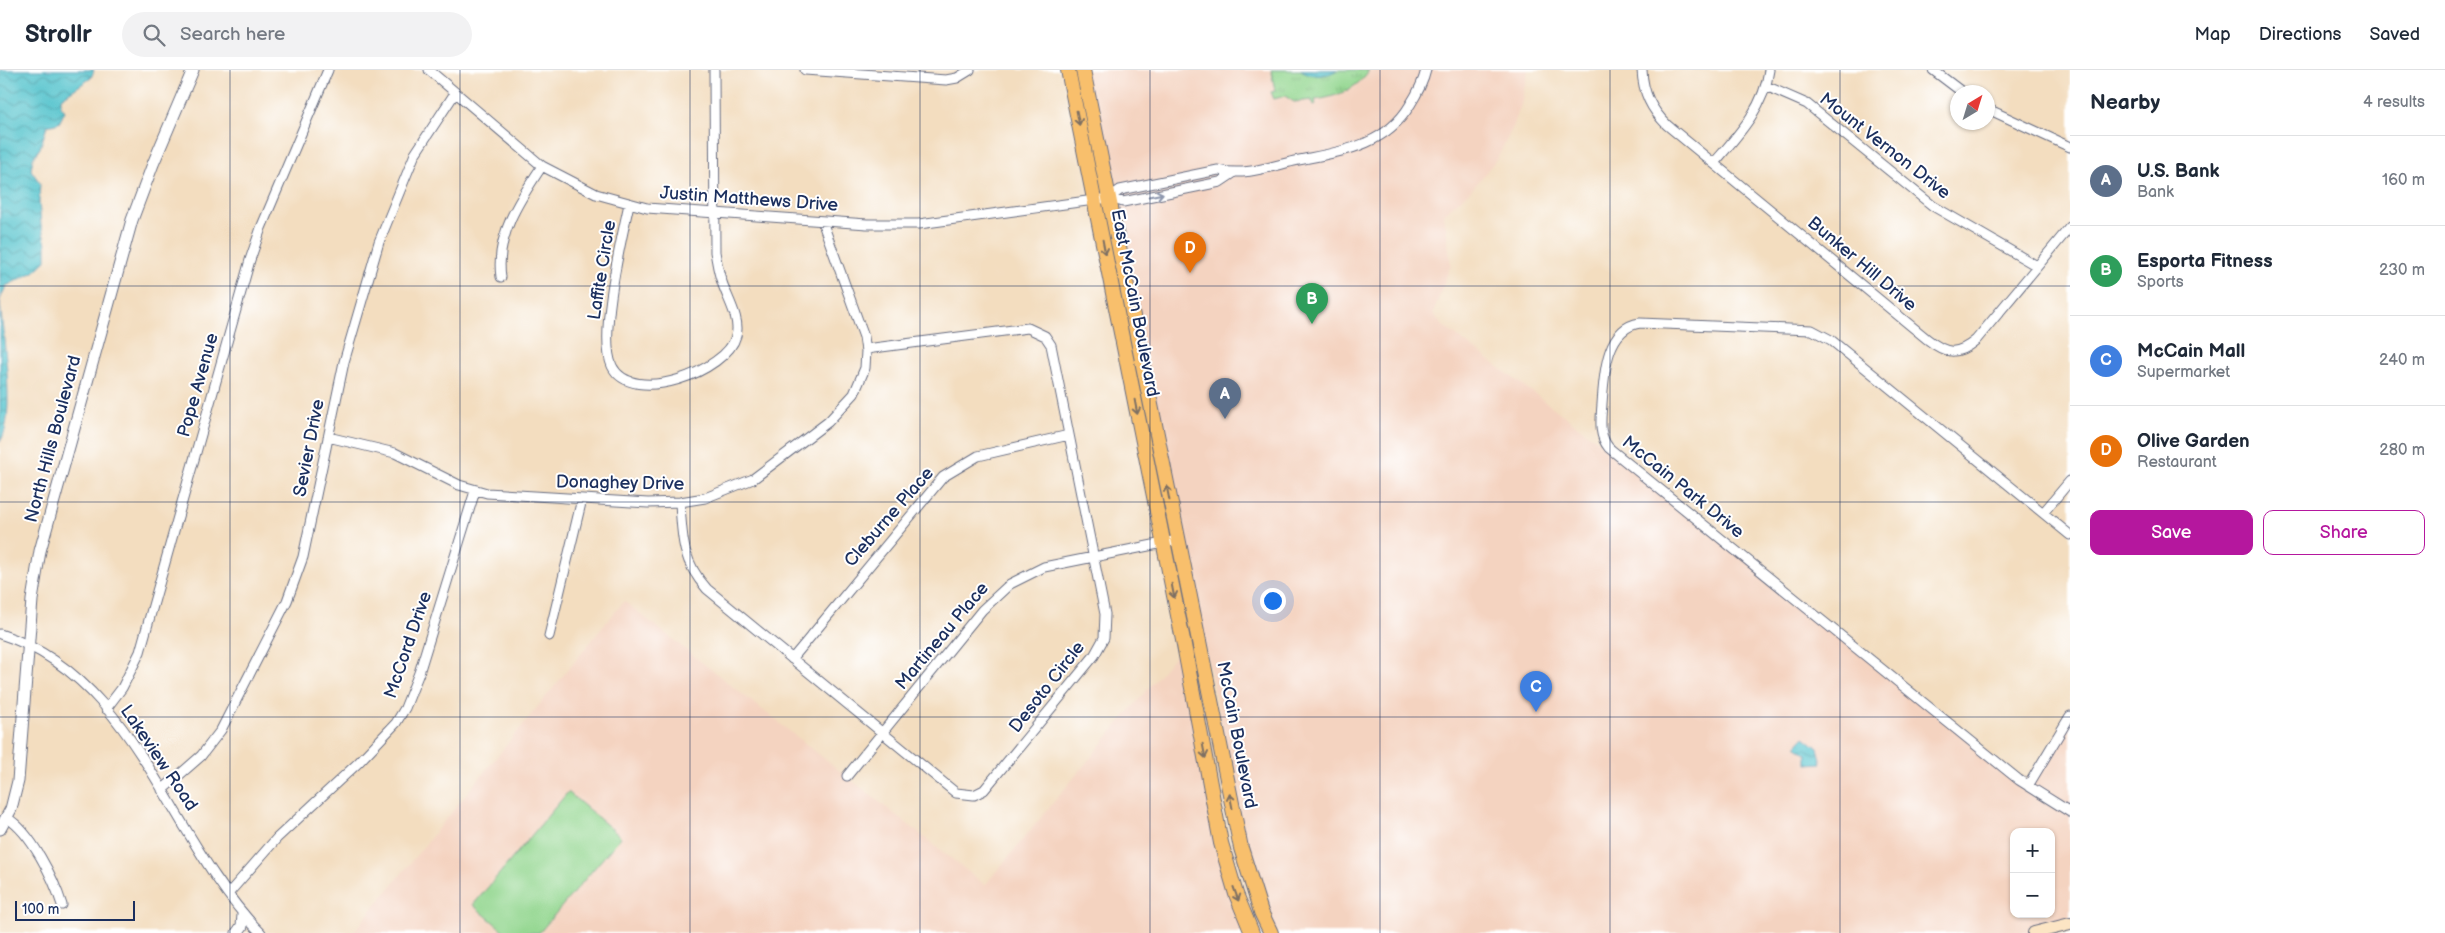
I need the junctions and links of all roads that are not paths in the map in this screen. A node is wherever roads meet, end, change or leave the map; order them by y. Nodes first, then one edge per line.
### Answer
1 (193, 70) edge
2 (328, 70) edge
3 (429, 70) edge
4 (714, 70) edge
5 (805, 70) edge
6 (970, 70) edge
7 (1068, 70) edge
8 (1083, 70) edge
9 (1426, 70) edge
10 (1642, 70) edge
11 (1769, 70) edge
12 (1933, 70) edge
13 (1953, 85) edge
14 (1766, 86) junction
15 (456, 94) junction
16 (1995, 113) edge
17 (2070, 147) edge
18 (1714, 164) junction
19 (542, 166) junction
20 (1102, 199) junction
21 (629, 204) junction
22 (713, 213) junction
23 (822, 221) junction
24 (2070, 227) edge
25 (2038, 266) junction
26 (500, 277) dead end
27 (866, 349) junction
28 (1069, 435) junction
29 (328, 437) junction
30 (2070, 481) edge
31 (475, 490) junction
32 (582, 499) junction
33 (680, 502) junction
34 (2043, 513) junction
35 (2070, 535) edge
36 (1178, 540) junction
37 (1164, 543) junction
38 (1094, 557) junction
39 (0, 634) edge
40 (549, 636) dead end
41 (28, 645) junction
42 (792, 659) junction
43 (106, 709) junction
44 (2070, 716) edge
45 (882, 732) junction
46 (847, 776) dead end
47 (2028, 786) junction
48 (162, 790) junction
49 (2070, 812) edge
50 (7, 818) junction
51 (0, 829) edge
52 (228, 894) junction
53 (62, 905) dead end
54 (243, 915) junction
55 (2070, 924) edge
56 (237, 933) edge
57 (260, 933) edge
58 (1252, 933) edge
59 (1271, 933) edge
60 (2034, 933) edge

1 - 41 street, North Hills Boulevard
2 - 43 street, Pope Avenue
3 - 15 street, Justin Matthews Drive
4 - 22 street, Laffite Circle
5 - 6 street
7 -> 20 main road, East McCain Boulevard
8 - 20 main road, East McCain Boulevard
9 - 20 street, Justin Matthews Drive
10 - 18 street, Bunker Hill Drive
11 - 14 street
12 - 13 street
14 - 18 street
14 - 25 street, Mount Vernon Drive
15 - 19 street, Justin Matthews Drive
15 - 29 street, Sevier Drive
16 - 17 street
18 - 25 street, Bunker Hill Drive
19 - 21 street, Justin Matthews Drive
19 - 26 street
20 - 23 street, Justin Matthews Drive
36 -> 20 main road, East McCain Boulevard
20 -> 37 main road, East McCain Boulevard
21 - 22 street, Justin Matthews Drive
21 - 22 street, Laffite Circle
22 - 23 street, Justin Matthews Drive
23 - 27 street, Donaghey Drive
24 - 25 street, Bunker Hill Drive
27 - 28 street, Desoto Circle
27 - 33 street, Donaghey Drive
28 - 38 street, Desoto Circle
28 - 42 street, Cleburne Place
29 - 31 street, Donaghey Drive
29 - 48 street, Sevier Drive
30 - 34 street
31 - 32 street, Donaghey Drive
31 - 52 street, McCord Drive
32 - 33 street, Donaghey Drive
32 - 40 street
33 - 42 street, Desoto Circle
34 - 35 street, McCain Park Drive
34 - 47 street, McCain Park Drive
36 - 37 street, Martineau Place
59 -> 36 main road, McCain Boulevard
37 - 38 street, Martineau Place
37 -> 58 main road, McCain Boulevard
38 - 45 street, Martineau Place
38 - 45 street, Desoto Circle
39 - 41 street, Lakeview Road
41 - 43 street, Lakeview Road
41 - 50 street, North Hills Boulevard
42 - 45 street, Desoto Circle
43 - 48 street, Lakeview Road
44 - 47 street
45 - 46 street, Martineau Place
47 - 49 street, McCain Park Drive
48 - 52 street, Lakeview Road
50 - 51 street, North Hills Boulevard
50 - 53 street
52 - 54 street, Lakeview Road
54 - 56 street
54 - 57 street, Lakeview Road
55 - 60 main road

